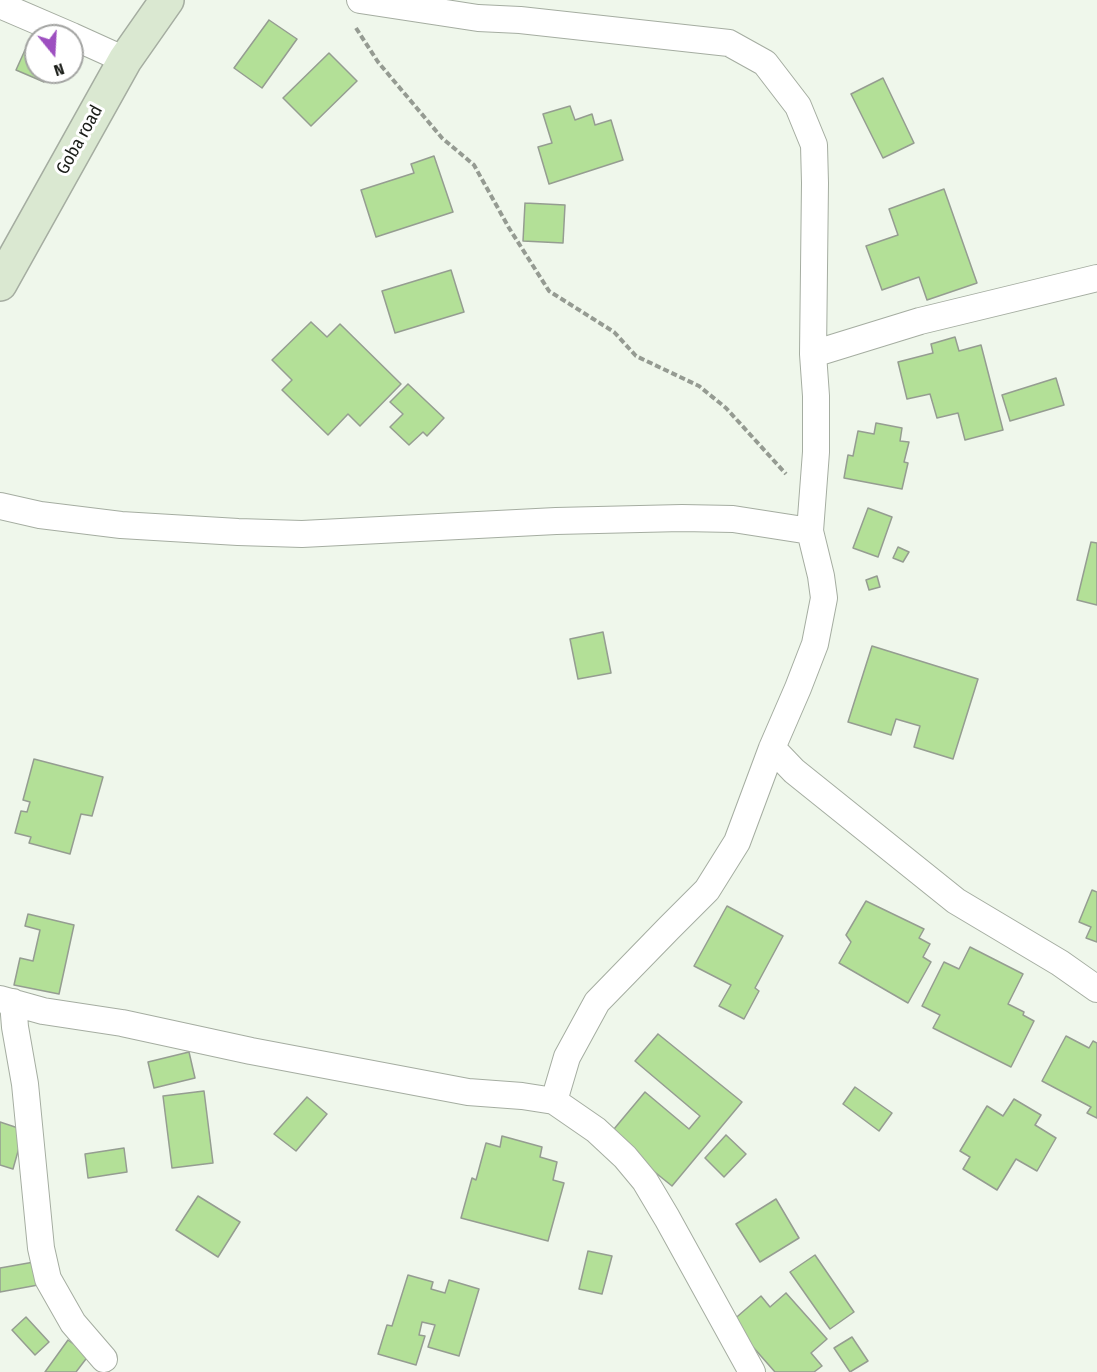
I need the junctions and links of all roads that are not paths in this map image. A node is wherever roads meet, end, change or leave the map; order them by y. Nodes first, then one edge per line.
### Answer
1 (166, 0) edge
2 (360, 0) edge
3 (0, 5) edge
4 (44, 24) edge
5 (84, 41) edge
6 (125, 60) junction
7 (1097, 278) edge
8 (0, 284) edge
9 (813, 354) junction
10 (0, 506) edge
11 (811, 520) junction
12 (772, 748) junction
13 (1097, 989) edge
14 (6, 1001) edge
15 (554, 1101) junction
16 (104, 1359) dead end
17 (752, 1372) edge

1 - 6 main road, Goba road
2 - 9 street
3 - 4 street
5 - 6 street
6 - 8 main road, Goba road
7 - 9 street
9 - 11 street
10 - 11 street
11 - 12 street
12 - 13 street
12 - 15 street
14 - 15 street
14 - 16 street
15 - 17 street

